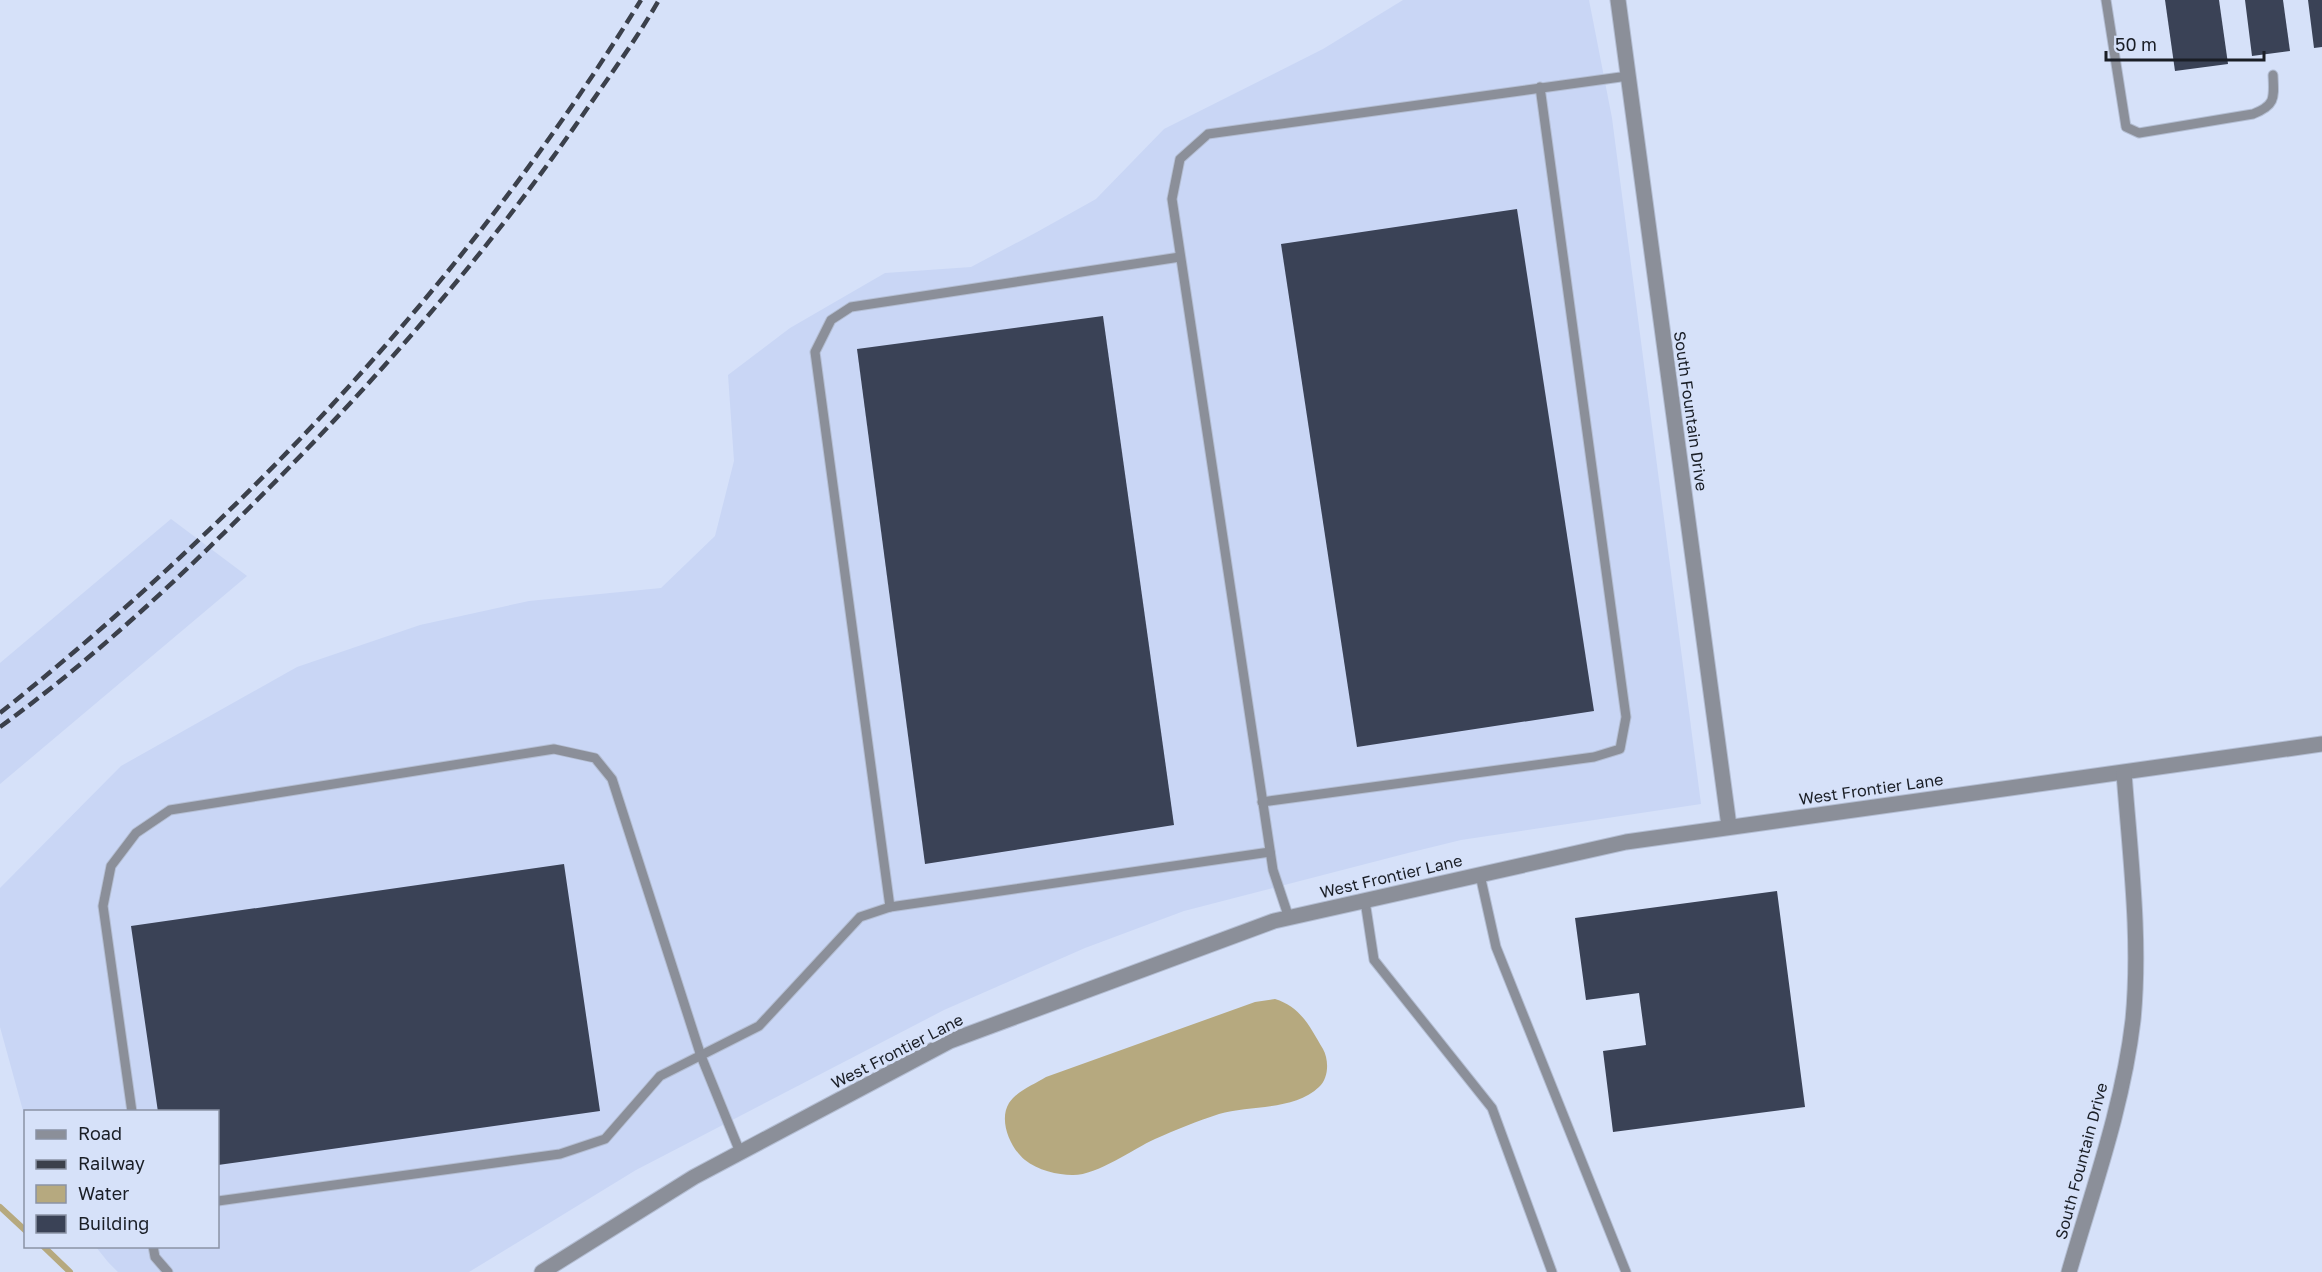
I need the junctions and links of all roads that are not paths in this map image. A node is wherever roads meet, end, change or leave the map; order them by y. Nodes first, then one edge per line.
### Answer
1 (1618, 0) edge
2 (2106, 0) edge
3 (1628, 75) junction
4 (2273, 75) dead end
5 (1540, 87) junction
6 (1180, 257) junction
7 (2322, 744) edge
8 (2124, 773) junction
9 (1262, 802) junction
10 (1730, 826) junction
11 (1270, 852) junction
12 (1480, 875) junction
13 (1365, 901) junction
14 (890, 907) junction
15 (1289, 918) junction
16 (701, 1056) junction
17 (132, 1110) edge
18 (741, 1152) junction
19 (219, 1201) edge
20 (153, 1248) edge
21 (168, 1272) edge
22 (542, 1272) edge
23 (1552, 1272) edge
24 (1626, 1272) edge
25 (2069, 1272) edge

1 - 3 street, South Fountain Drive
2 - 4 lane
3 - 5 lane
3 - 10 street, South Fountain Drive
5 - 6 lane
5 - 9 lane
6 - 9 lane
6 - 14 lane
7 - 8 street, West Frontier Lane
8 - 10 street, West Frontier Lane
8 - 25 street, South Fountain Drive
9 - 11 lane
10 - 12 street, West Frontier Lane
11 - 14 lane
11 - 15 lane
12 - 13 street, West Frontier Lane
12 - 24 lane
13 - 15 street, West Frontier Lane
13 - 23 lane
14 - 16 lane
15 - 18 street, West Frontier Lane
16 - 17 lane
16 - 18 lane
16 - 19 lane
18 - 22 street, West Frontier Lane
20 - 21 lane

